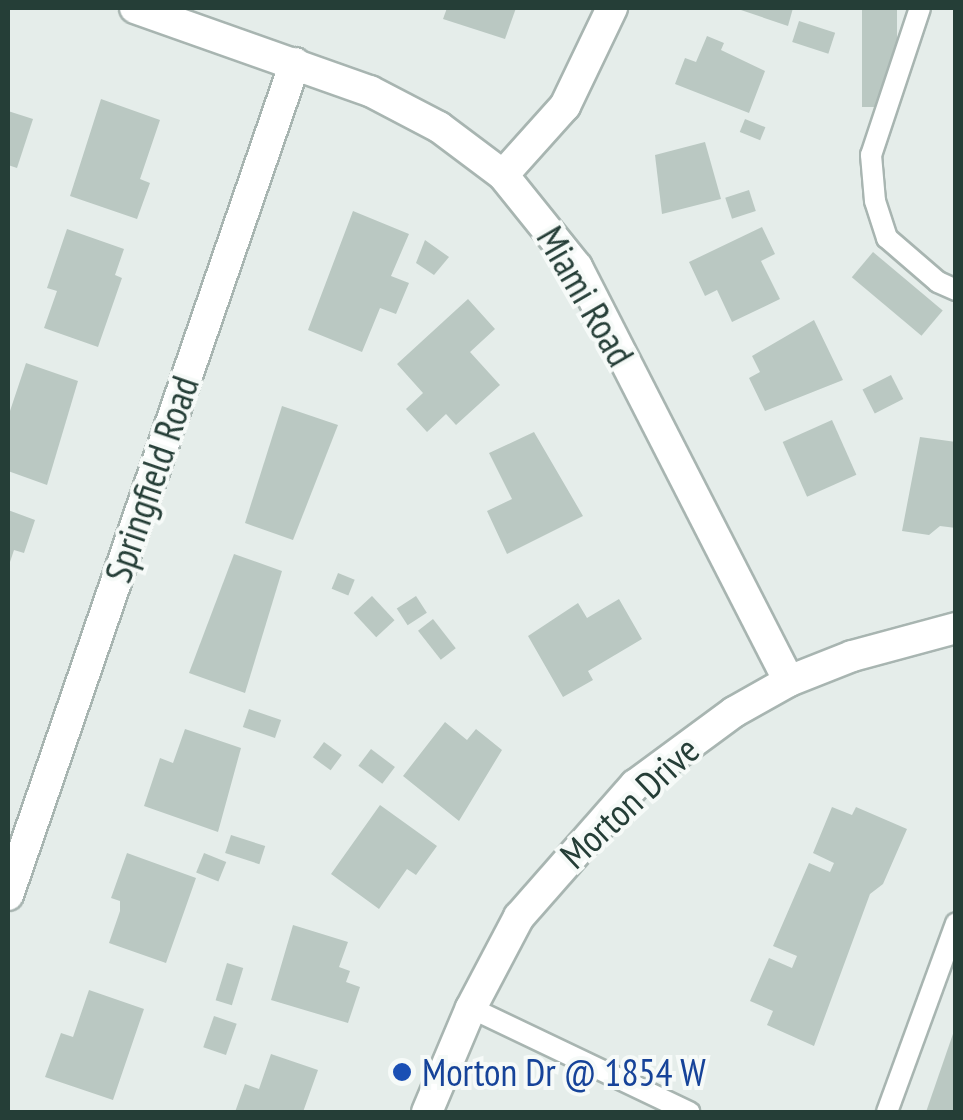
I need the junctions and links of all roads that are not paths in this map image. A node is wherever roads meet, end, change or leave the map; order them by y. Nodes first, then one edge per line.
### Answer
1 (135, 8) edge
2 (612, 8) edge
3 (920, 8) edge
4 (295, 62) junction
5 (503, 175) junction
6 (956, 290) edge
7 (956, 628) edge
8 (789, 682) junction
9 (8, 895) edge
10 (956, 923) edge
11 (470, 1008) junction
12 (428, 1112) edge
13 (689, 1112) edge
14 (887, 1112) edge

1 - 4 street, Miami Road
2 - 5 street
3 - 6 lane
4 - 5 street, Miami Road
4 - 9 street, Springfield Road
5 - 8 street, Miami Road
7 - 8 street, Morton Drive
8 - 11 street, Morton Drive
10 - 14 lane
11 - 12 street, Morton Drive
11 - 13 lane

